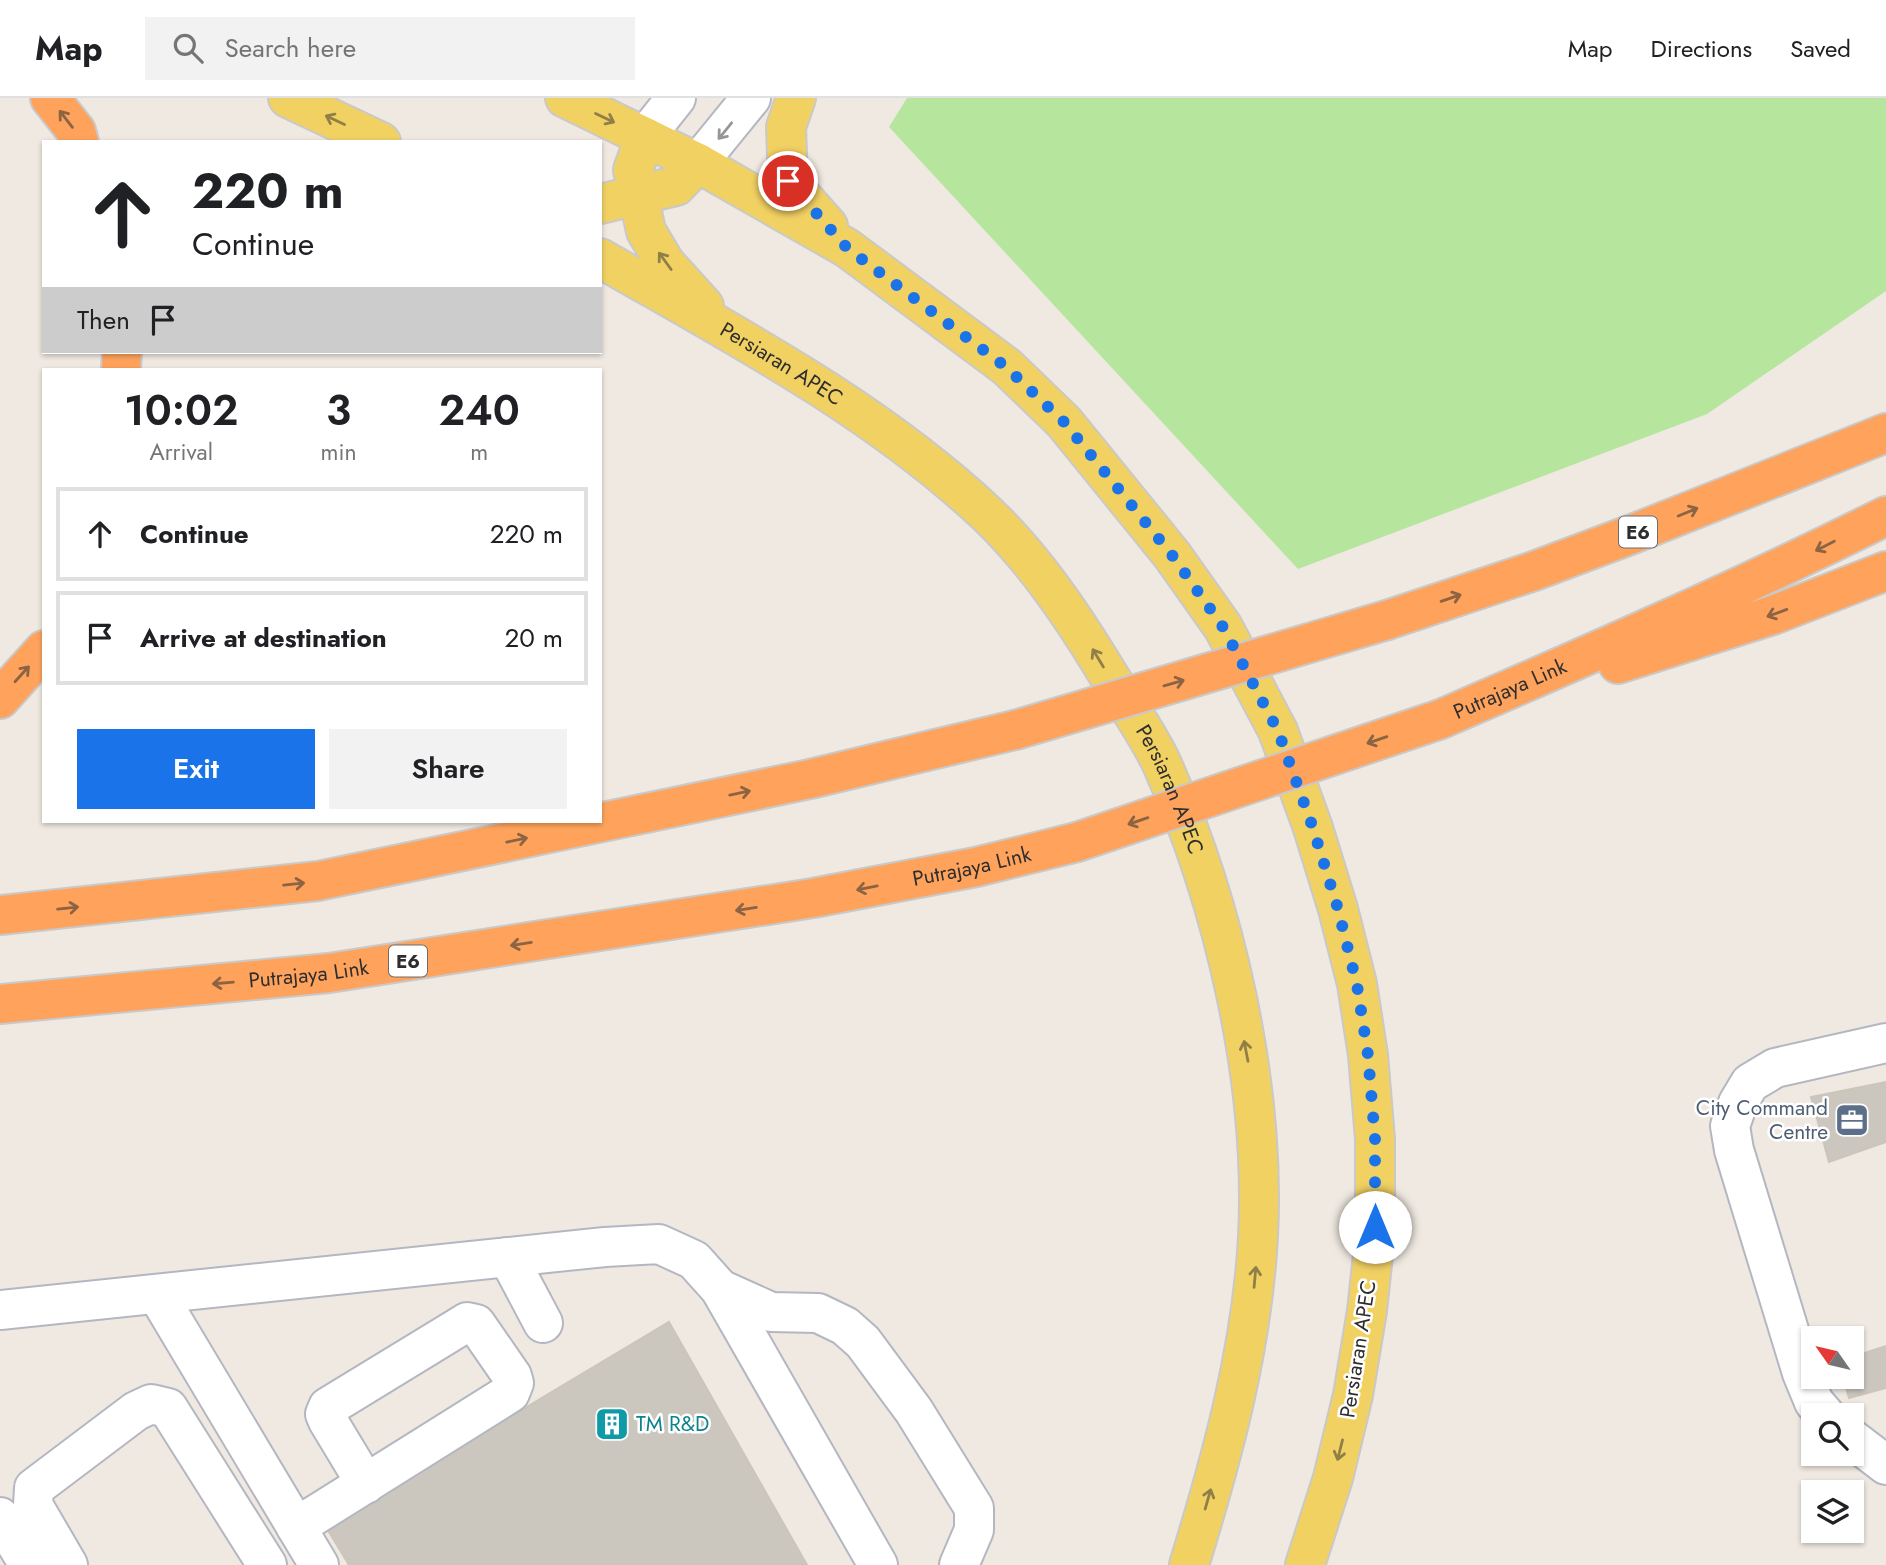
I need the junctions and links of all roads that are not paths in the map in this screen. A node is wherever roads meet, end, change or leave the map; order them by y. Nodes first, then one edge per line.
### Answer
1 (50, 98) edge
2 (288, 98) edge
3 (565, 98) edge
4 (676, 98) edge
5 (751, 98) edge
6 (796, 98) edge
7 (645, 137) junction
8 (78, 140) edge
9 (377, 140) edge
10 (698, 163) junction
11 (639, 195) junction
12 (602, 204) edge
13 (847, 248) junction
14 (602, 259) edge
15 (726, 331) junction
16 (1886, 433) edge
17 (1886, 516) edge
18 (1886, 571) edge
19 (42, 652) edge
20 (0, 699) edge
21 (1453, 713) junction
22 (602, 822) edge
23 (598, 823) edge
24 (0, 915) edge
25 (0, 1003) edge
26 (1886, 1043) edge
27 (508, 1257) junction
28 (720, 1289) junction
29 (157, 1294) junction
30 (0, 1310) edge
31 (543, 1323) dead end
32 (1815, 1403) edge
33 (1886, 1426) edge
34 (1864, 1433) edge
35 (1864, 1447) edge
36 (1886, 1465) edge
37 (366, 1484) junction
38 (0, 1517) edge
39 (296, 1527) junction
40 (958, 1564) edge
41 (29, 1565) edge
42 (68, 1565) edge
43 (267, 1565) edge
44 (319, 1565) edge
45 (878, 1565) edge
46 (1189, 1565) edge
47 (1305, 1565) edge

8 -> 1 highway
9 -> 2 main road
3 -> 7 main road, Persiaran APEC
4 - 7 street
5 -> 10 street
6 - 13 main road
7 - 10 main road, Persiaran APEC
7 - 11 main road
10 - 11 main road
10 - 13 main road, Persiaran APEC
11 - 12 main road
15 -> 11 main road
13 -> 47 main road, Persiaran APEC
14 - 15 main road, Persiaran APEC
46 -> 15 main road, Persiaran APEC
22 -> 16 highway, E6, bridge
17 -> 21 highway, Putrajaya Link / E6
18 -> 21 highway
20 -> 19 highway
21 -> 25 highway, Putrajaya Link / E6, bridge
24 -> 23 highway, E6, bridge
26 - 32 street
27 - 28 street
27 - 29 street
27 - 31 street
28 - 40 street
28 - 45 street
29 - 30 street
29 - 39 street
33 - 34 street
35 - 36 street
37 - 37 street
37 - 39 street
38 - 41 street
39 - 44 street
42 - 43 street

